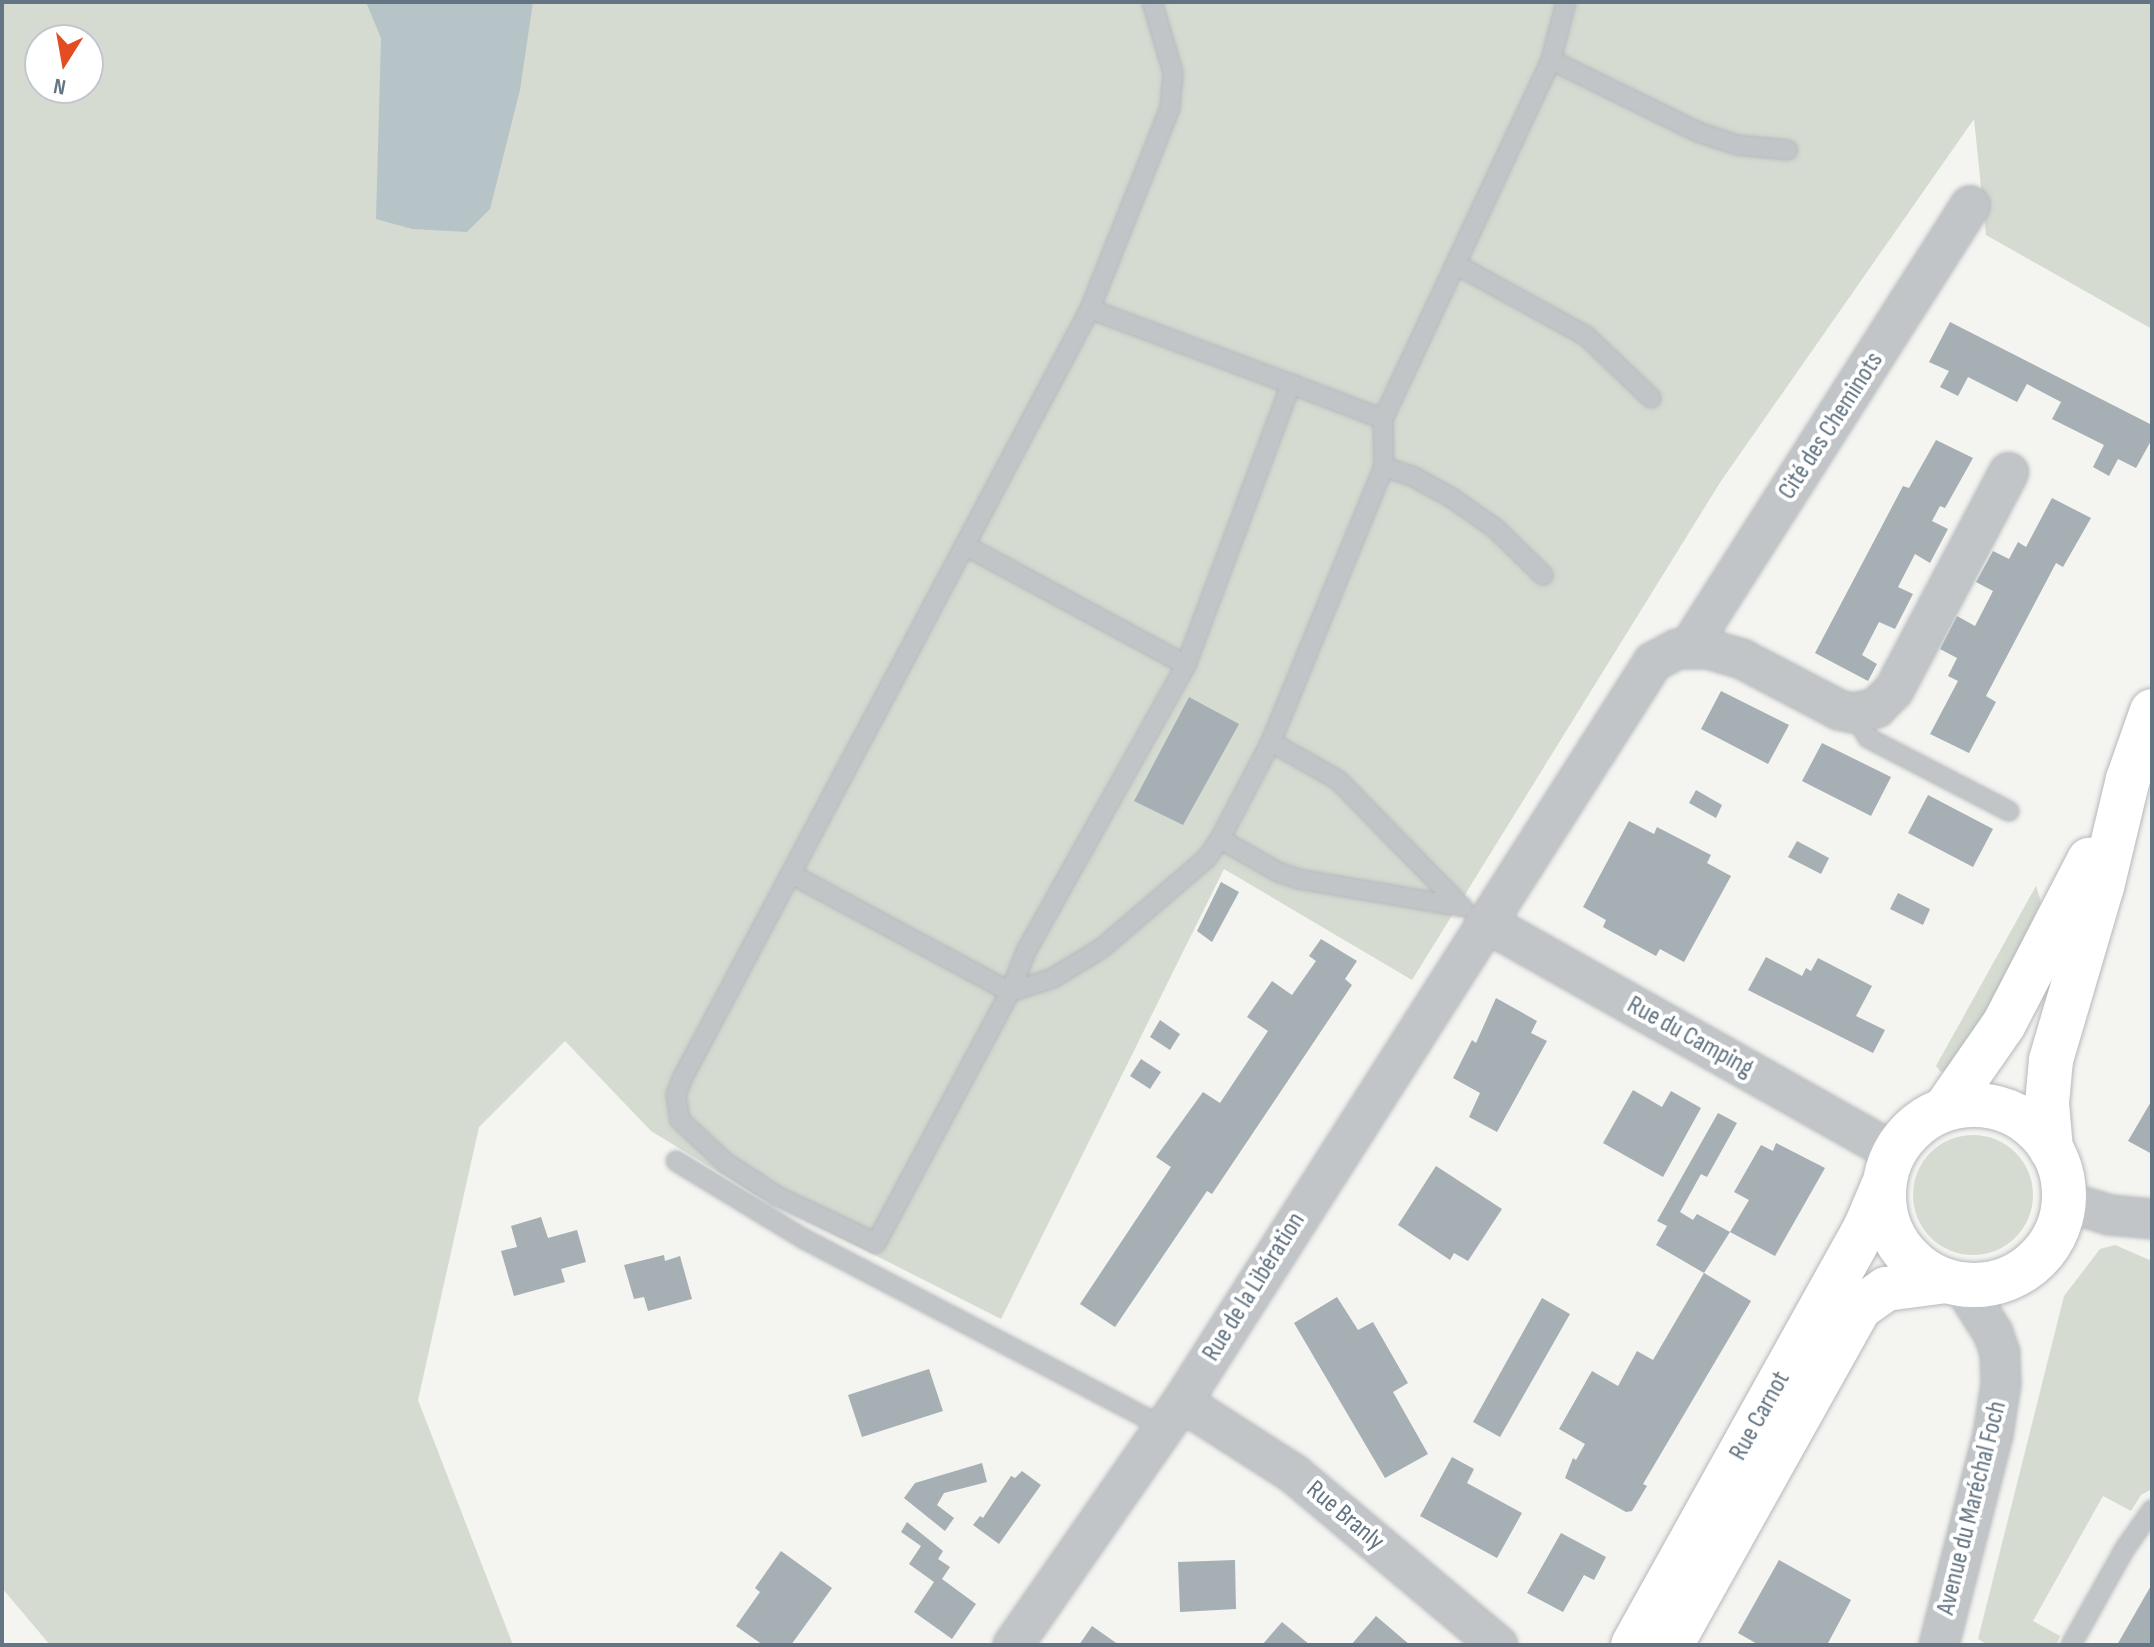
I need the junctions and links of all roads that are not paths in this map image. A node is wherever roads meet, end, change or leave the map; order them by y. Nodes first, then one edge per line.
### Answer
1 (1152, 2) edge
2 (1566, 2) edge
3 (1551, 60) junction
4 (1788, 150) dead end
5 (1970, 206) dead end
6 (1457, 265) junction
7 (1090, 309) junction
8 (1291, 384) junction
9 (1651, 398) dead end
10 (1383, 419) junction
11 (1384, 467) junction
12 (2009, 472) dead end
13 (966, 546) junction
14 (1543, 575) dead end
15 (1690, 646) junction
16 (1186, 665) junction
17 (2152, 711) edge
18 (1853, 713) junction
19 (1271, 742) junction
20 (2128, 779) junction
21 (2009, 811) dead end
22 (1220, 839) junction
23 (791, 874) junction
24 (1474, 914) junction
25 (1010, 992) junction
26 (1945, 1109) junction
27 (2051, 1149) junction
28 (676, 1161) dead end
29 (1889, 1169) junction
30 (2064, 1201) junction
31 (2152, 1219) edge
32 (1954, 1283) junction
33 (1173, 1415) junction
34 (2152, 1510) edge
35 (1013, 1645) edge
36 (1498, 1645) edge
37 (1633, 1645) edge
38 (1671, 1645) edge
39 (1940, 1645) edge
40 (2071, 1645) edge

1 - 7 lane
2 - 3 lane
3 - 4 lane
3 - 6 lane
5 - 15 street, Cité des Cheminots
6 - 9 lane
6 - 10 lane
7 - 8 lane
7 - 13 lane
8 - 10 lane
8 - 16 lane
10 - 11 lane
11 - 14 lane
11 - 19 lane
12 - 18 street
13 - 16 lane
13 - 23 lane
15 - 18 street
15 - 24 street
16 - 25 lane
17 - 20 main road
18 - 21 lane
19 - 22 lane
19 - 24 lane
20 - 26 main road
20 - 27 main road
22 - 24 lane
22 - 25 lane
23 - 25 lane
23 - 25 lane
24 - 29 street, Rue du Camping
24 - 33 street, Rue de la Libération
26 - 27 main road
26 - 29 main road
27 - 30 main road
28 - 33 lane
29 - 32 main road
29 - 37 main road, Rue Carnot
30 - 31 street
30 - 32 main road
32 - 38 main road, Rue Carnot
32 - 39 street, Avenue du Maréchal Foch
33 - 35 street, Rue de la Libération
33 - 36 street, Rue Branly
34 - 40 lane

